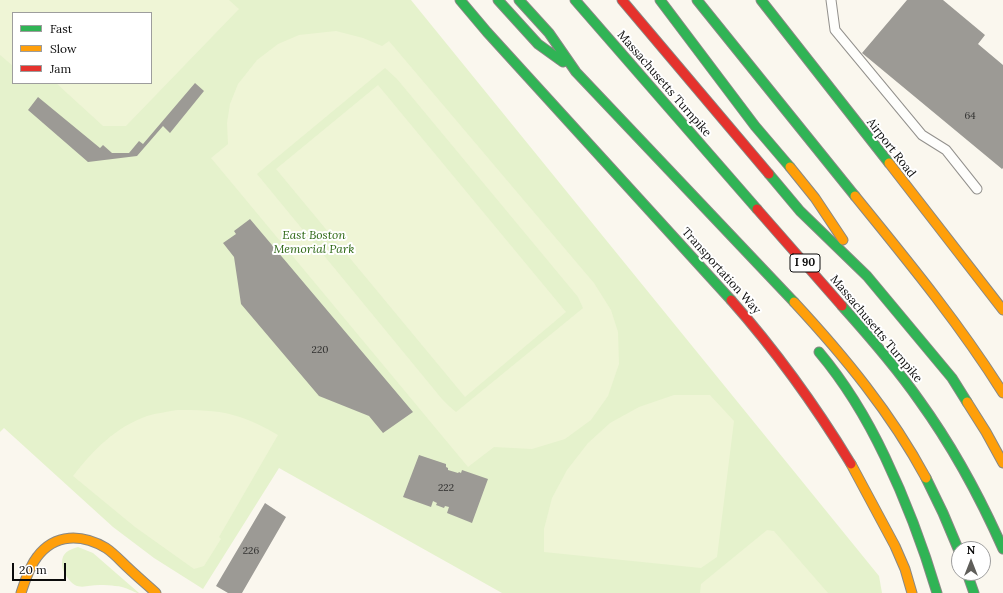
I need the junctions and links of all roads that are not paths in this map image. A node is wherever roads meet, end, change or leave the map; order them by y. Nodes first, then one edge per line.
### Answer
1 (460, 0) edge
2 (498, 0) edge
3 (519, 0) edge
4 (575, 0) edge
5 (622, 0) edge
6 (660, 0) edge
7 (697, 0) edge
8 (831, 0) edge
9 (764, 1) edge
10 (576, 72) junction
11 (977, 189) dead end
12 (746, 251) junction
13 (867, 276) junction
14 (775, 295) dead end
15 (1003, 310) edge
16 (815, 347) dead end
17 (1003, 392) edge
18 (1003, 462) edge
19 (955, 541) edge
20 (1003, 549) edge
21 (34, 563) junction
22 (34, 581) dead end
23 (970, 581) edge
24 (21, 593) edge
25 (156, 593) edge
26 (912, 593) edge
27 (937, 593) edge
28 (974, 593) edge

1 - 26 main road, Transportation Way
2 - 10 main road
3 - 10 main road
4 - 20 main road, Massachusetts Turnpike / I 90
5 - 13 main road
6 - 13 main road
7 - 17 main road
8 - 11 lane
9 - 15 main road, Airport Road
10 - 12 main road
12 - 14 main road
12 - 19 main road
13 - 18 main road
16 - 27 main road
21 - 22 main road
21 - 24 main road
21 - 25 main road
23 - 28 main road

